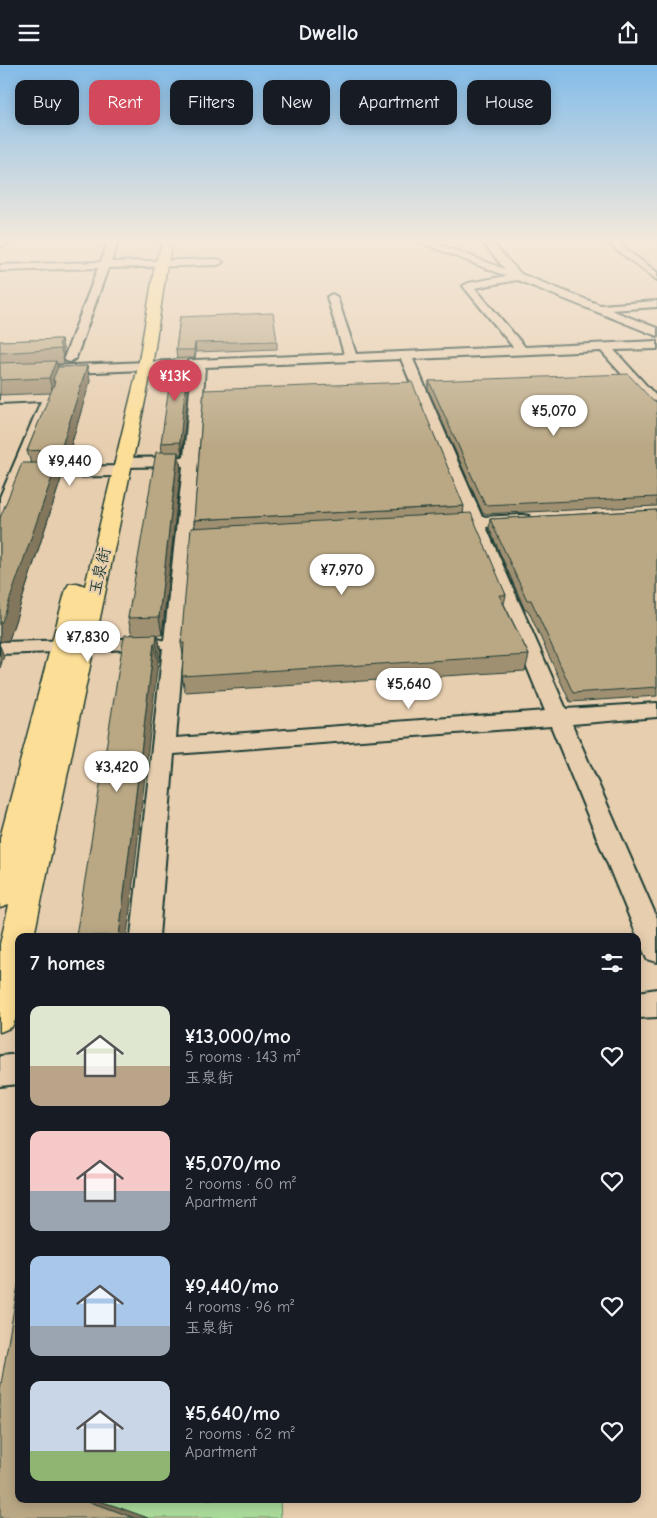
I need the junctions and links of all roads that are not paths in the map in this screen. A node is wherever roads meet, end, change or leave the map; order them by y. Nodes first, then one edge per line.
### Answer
1 (88, 310) edge
2 (148, 310) edge
3 (336, 310) edge
4 (488, 310) edge
5 (600, 310) edge
6 (657, 332) edge
7 (657, 345) edge
8 (606, 349) junction
9 (523, 352) junction
10 (406, 357) junction
11 (70, 358) dead end
12 (352, 359) junction
13 (199, 365) junction
14 (138, 368) junction
15 (0, 373) edge
16 (0, 399) edge
17 (657, 405) edge
18 (191, 461) junction
19 (117, 468) junction
20 (17, 474) junction
21 (0, 517) edge
22 (543, 519) edge
23 (476, 523) junction
24 (427, 525) edge
25 (243, 535) edge
26 (184, 537) junction
27 (174, 643) junction
28 (72, 646) junction
29 (0, 648) edge
30 (657, 710) edge
31 (559, 718) junction
32 (164, 747) junction
33 (0, 895) edge
34 (16, 933) edge
35 (145, 933) edge
36 (15, 939) edge
37 (657, 950) edge
38 (657, 1003) edge
39 (641, 1005) edge
40 (0, 1016) edge
41 (15, 1069) edge
42 (0, 1071) edge

1 - 11 street
2 - 14 main road, 玉泉街
3 - 12 street
4 - 9 street
5 - 6 street
7 - 8 street
8 - 9 street
8 - 17 street
9 - 10 street
10 - 12 street
10 - 23 street
12 - 13 street
13 - 14 street
13 - 18 street
14 - 15 street
14 - 19 main road, 玉泉街
16 - 20 street
18 - 19 street
18 - 26 street
19 - 20 street
19 - 28 main road, 玉泉街
20 - 21 street
22 - 23 street
23 - 24 street
23 - 31 street
25 - 26 street
26 - 27 street
27 - 28 street
27 - 32 street
28 - 29 street
28 - 33 main road, 玉泉街
28 - 34 main road, 玉泉街
30 - 31 street
31 - 32 street
31 - 37 street
32 - 35 street
36 - 40 main road, 玉泉街
38 - 39 street
41 - 42 street

